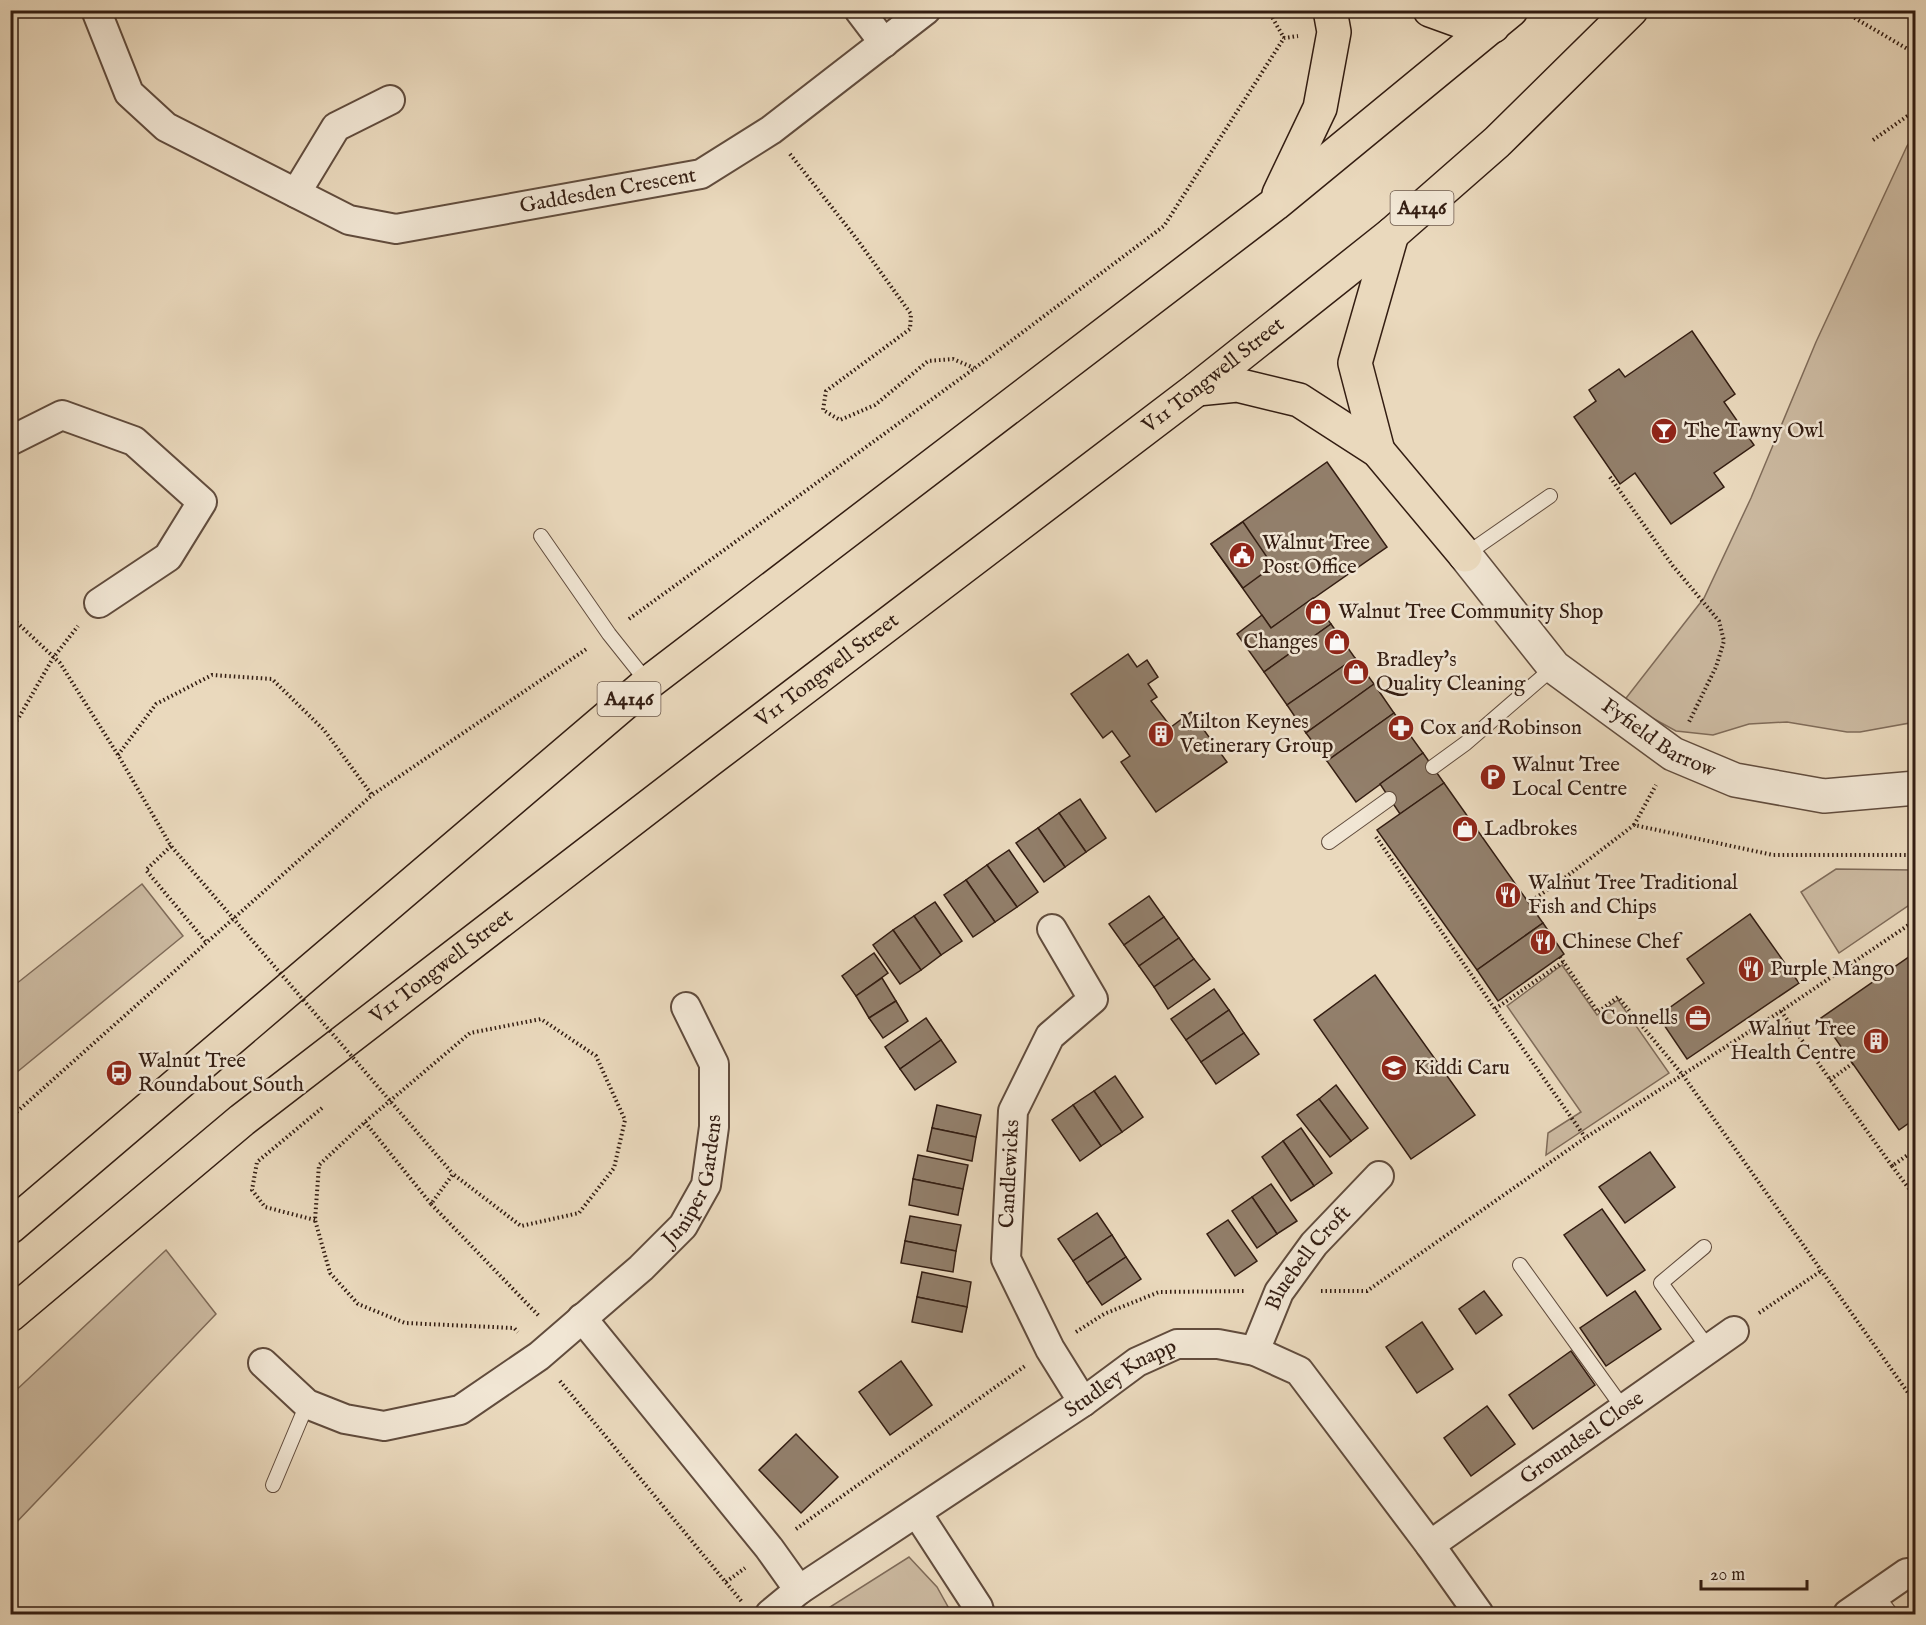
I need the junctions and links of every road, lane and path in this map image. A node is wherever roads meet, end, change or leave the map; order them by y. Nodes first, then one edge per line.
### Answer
1 (96, 10) edge
2 (859, 10) edge
3 (926, 10) edge
4 (1268, 10) edge
5 (1430, 10) edge
6 (1632, 10) edge
7 (1851, 10) edge
8 (1502, 18) edge
9 (1332, 21) edge
10 (1284, 38) junction
11 (884, 43) junction
12 (1916, 54) edge
13 (390, 100) dead end
14 (1916, 110) edge
15 (771, 130) junction
16 (1873, 140) dead end
17 (296, 194) junction
18 (1275, 204) junction
19 (1392, 234) junction
20 (975, 368) junction
21 (1197, 389) junction
22 (10, 441) edge
23 (1378, 451) junction
24 (1610, 477) dead end
25 (1550, 496) dead end
26 (541, 536) dead end
27 (1465, 555) junction
28 (99, 603) joint
29 (10, 616) edge
30 (609, 634) junction
31 (53, 657) junction
32 (1554, 666) junction
33 (648, 683) junction
34 (10, 727) edge
35 (1673, 754) junction
36 (118, 755) junction
37 (1433, 767) dead end
38 (1916, 788) edge
39 (372, 795) junction
40 (1389, 799) dead end
41 (1634, 825) junction
42 (1378, 832) dead end
43 (1329, 842) dead end
44 (171, 846) junction
45 (1916, 855) edge
46 (1528, 903) dead end
47 (1052, 929) dead end
48 (206, 942) junction
49 (686, 1007) dead end
50 (1495, 1009) junction
51 (1781, 1011) dead end
52 (1853, 1063) dead end
53 (1830, 1080) junction
54 (322, 1108) dead end
55 (10, 1118) edge
56 (365, 1122) junction
57 (1585, 1138) dead end
58 (1916, 1149) edge
59 (1892, 1166) junction
60 (453, 1174) junction
61 (1378, 1176) dead end
62 (1916, 1198) edge
63 (430, 1204) junction
64 (315, 1220) junction
65 (10, 1227) edge
66 (1704, 1247) dead end
67 (1520, 1265) dead end
68 (1821, 1271) junction
69 (10, 1315) edge
70 (582, 1318) junction
71 (1734, 1331) joint
72 (550, 1347) junction
73 (1709, 1349) junction
74 (1255, 1351) junction
75 (263, 1363) dead end
76 (1083, 1402) junction
77 (307, 1404) junction
78 (1916, 1404) edge
79 (1623, 1408) junction
80 (273, 1485) dead end
81 (917, 1513) junction
82 (1430, 1545) junction
83 (1907, 1573) dead end
84 (799, 1590) junction
85 (1884, 1605) edge
86 (758, 1610) edge
87 (980, 1614) edge
88 (1479, 1614) edge
89 (1848, 1614) edge

1 - 17 street, Gaddesden Crescent
2 - 11 street
3 - 11 street, Gaddesden Crescent
4 - 10 path
5 - 8 highway
6 - 19 highway, V11 Tongwell Street / A4146
7 - 12 path
8 - 18 highway, A4146
9 - 10 path
9 - 18 highway
10 - 20 path
11 - 15 street, Gaddesden Crescent
13 - 17 street
14 - 16 path
15 - 17 street, Gaddesden Crescent
15 - 20 path
18 - 33 highway, A4146
19 - 21 highway, V11 Tongwell Street / A4146
19 - 23 highway
20 - 30 path
21 - 23 highway
21 - 69 highway, V11 Tongwell Street / A4146
22 - 28 street
23 - 27 highway
24 - 35 path
25 - 27 lane
26 - 30 lane
27 - 32 street, Fyfield Barrow
28 - 31 path
29 - 31 path
30 - 33 lane
30 - 39 path
31 - 34 path
31 - 36 path
32 - 35 street, Fyfield Barrow
32 - 37 lane
33 - 65 highway, A4146
35 - 38 street, Fyfield Barrow
35 - 41 path
36 - 39 path
36 - 44 path
39 - 48 path
40 - 43 lane
41 - 45 path
41 - 46 path
42 - 50 path
44 - 48 path
44 - 60 path, bridge
47 - 76 street, Candlewicks
48 - 55 path
49 - 70 street, Juniper Gardens
50 - 57 path
50 - 68 path
51 - 53 path
52 - 53 path
53 - 59 path
54 - 64 path
56 - 60 path
56 - 63 path
56 - 64 path
58 - 59 path
59 - 62 path
60 - 63 path
61 - 74 street, Bluebell Croft
63 - 72 path
64 - 72 path
66 - 73 lane
67 - 79 lane
68 - 71 path
68 - 78 path
70 - 72 street, Juniper Gardens
70 - 84 street
71 - 73 street, Groundsel Close
72 - 77 street, Juniper Gardens
72 - 86 path
73 - 79 street, Groundsel Close
74 - 76 street, Studley Knapp
74 - 82 street, Studley Knapp
75 - 77 street, Juniper Gardens
76 - 81 street, Studley Knapp
77 - 80 lane
79 - 82 street, Groundsel Close
81 - 84 street, Studley Knapp
81 - 87 street
82 - 88 street, Studley Knapp
83 - 85 street
84 - 86 street, Studley Knapp
85 - 89 street

